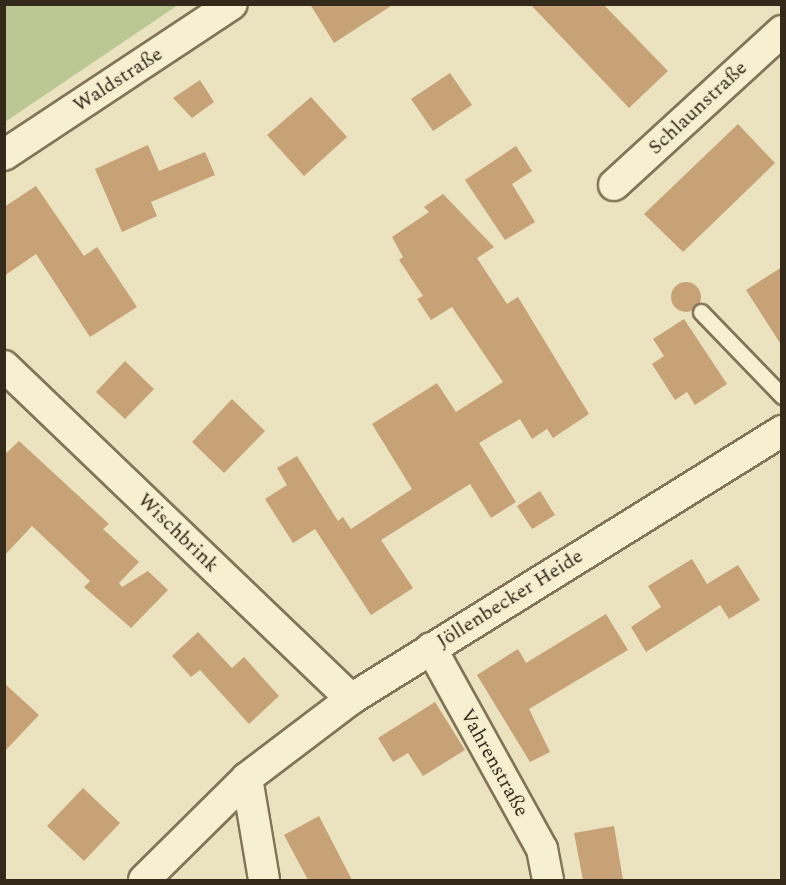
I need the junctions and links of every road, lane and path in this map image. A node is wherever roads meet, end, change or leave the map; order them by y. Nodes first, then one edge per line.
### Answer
1 (232, 4) edge
2 (782, 31) edge
3 (4, 155) edge
4 (614, 185) dead end
5 (700, 312) dead end
6 (4, 366) edge
7 (782, 396) edge
8 (782, 431) edge
9 (431, 648) junction
10 (351, 699) junction
11 (247, 778) junction
12 (144, 880) edge
13 (264, 880) edge
14 (548, 880) edge

1 - 3 street, Waldstraße
2 - 4 street, Schlaunstraße
5 - 7 lane
6 - 10 street, Wischbrink
8 - 9 street, Jöllenbecker Heide
9 - 10 street, Jöllenbecker Heide
9 - 14 street, Vahrenstraße
10 - 11 street, Jöllenbecker Heide
11 - 12 street, Jöllenbecker Heide
11 - 13 street

